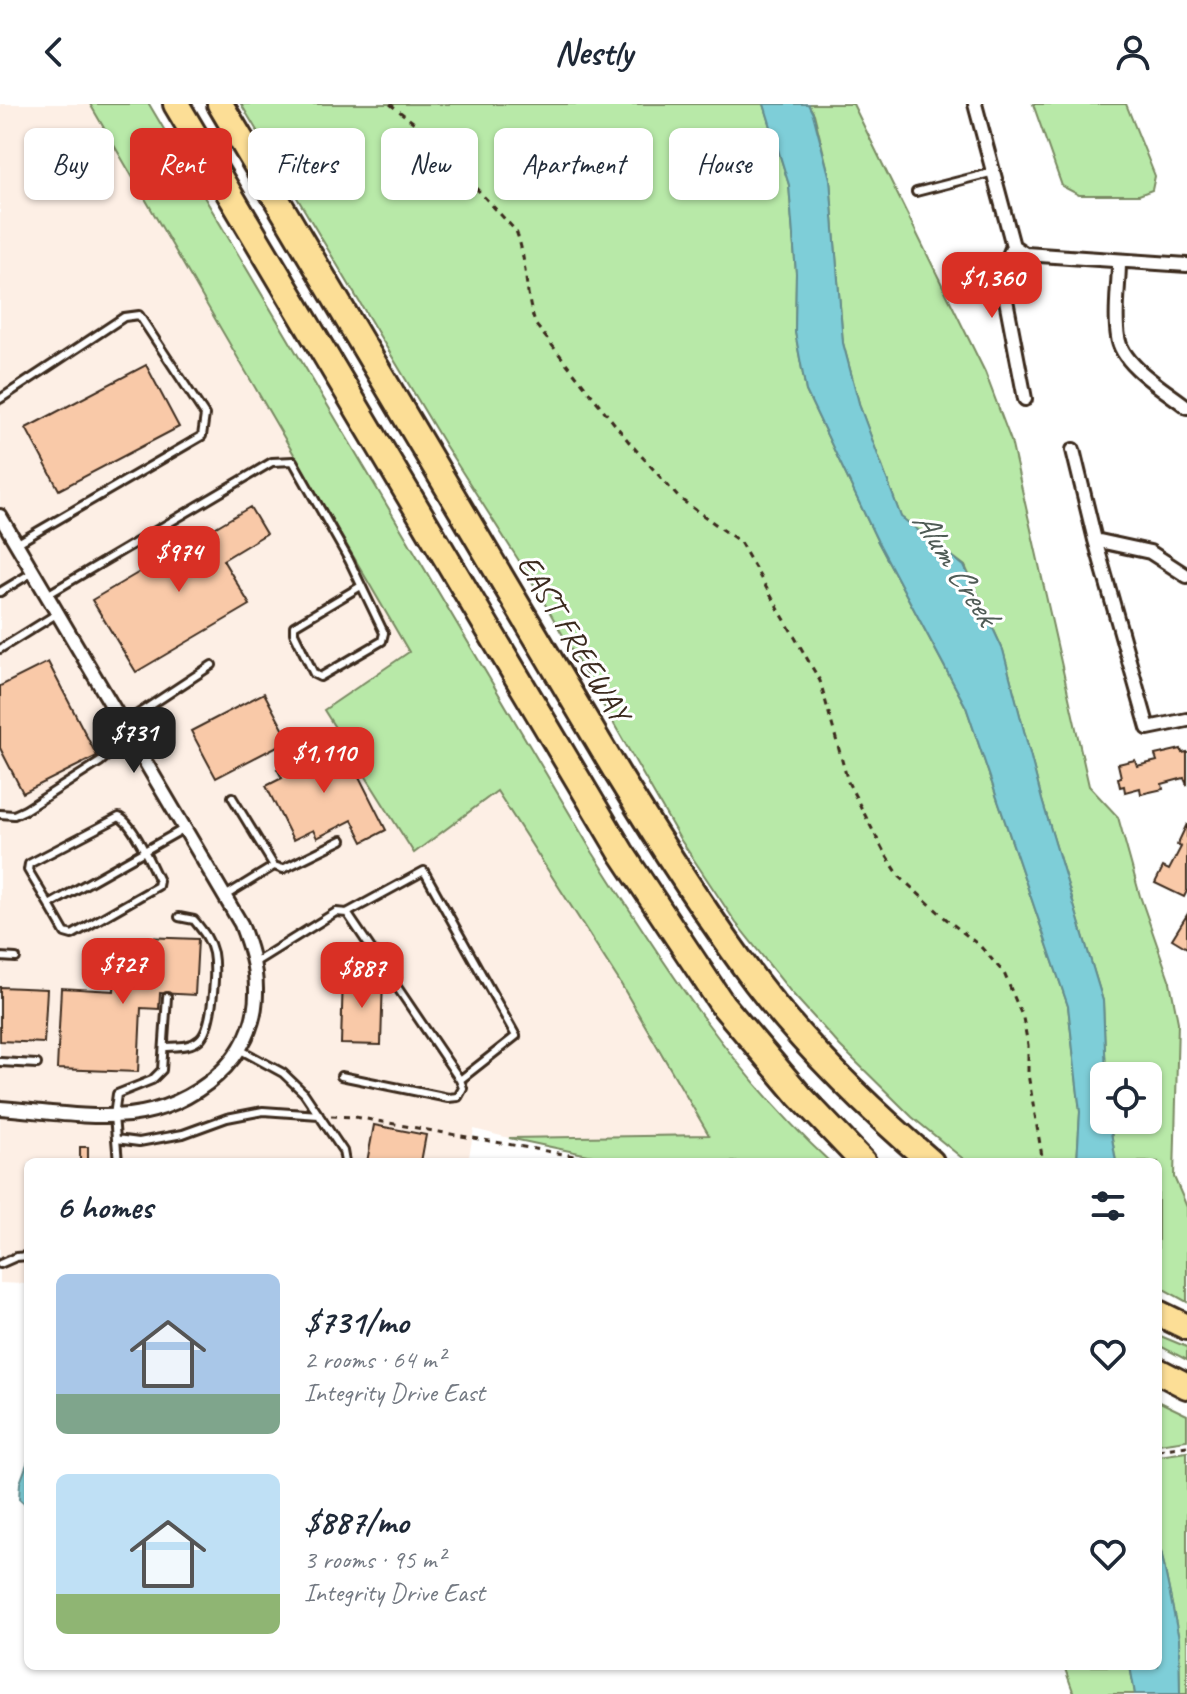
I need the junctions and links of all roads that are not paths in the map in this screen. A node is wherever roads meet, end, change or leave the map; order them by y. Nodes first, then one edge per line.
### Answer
1 (176, 104) edge
2 (220, 104) edge
3 (975, 104) edge
4 (994, 172) junction
5 (916, 192) dead end
6 (1013, 246) junction
7 (1119, 262) junction
8 (1187, 265) edge
9 (0, 399) edge
10 (1025, 399) dead end
11 (1187, 407) edge
12 (1073, 450) dead end
13 (0, 516) edge
14 (1095, 540) junction
15 (16, 544) junction
16 (33, 572) junction
17 (1187, 576) edge
18 (361, 586) junction
19 (0, 592) edge
20 (47, 595) junction
21 (58, 613) junction
22 (0, 649) edge
23 (212, 665) dead end
24 (1187, 720) edge
25 (127, 729) junction
26 (232, 797) dead end
27 (0, 814) edge
28 (185, 828) junction
29 (342, 840) dead end
30 (143, 852) junction
31 (274, 866) junction
32 (225, 896) junction
33 (49, 905) junction
34 (347, 913) junction
35 (179, 917) dead end
36 (0, 957) edge
37 (16, 958) dead end
38 (254, 963) junction
39 (167, 997) dead end
40 (164, 1047) junction
41 (240, 1047) junction
42 (0, 1062) edge
43 (37, 1064) dead end
44 (341, 1076) dead end
45 (460, 1080) junction
46 (0, 1108) edge
47 (319, 1115) junction
48 (114, 1116) junction
49 (116, 1139) junction
50 (118, 1158) edge
51 (344, 1158) edge
52 (859, 1158) edge
53 (927, 1158) edge
54 (24, 1256) edge
55 (0, 1264) edge
56 (1162, 1315) edge
57 (1187, 1327) edge
58 (1162, 1373) edge
59 (1187, 1386) edge

1 - 52 highway
2 - 53 highway, EAST FREEWAY
3 - 4 street
4 - 5 lane
4 - 6 street
6 - 7 street
6 - 10 street
7 - 8 street
7 - 11 street
9 - 15 lane
12 - 14 street
13 - 15 street
14 - 17 street
14 - 24 street
15 - 16 street
16 - 19 lane
16 - 20 street
18 - 18 lane
18 - 20 lane
20 - 21 street
21 - 22 lane
21 - 25 street
23 - 25 lane
25 - 27 lane
25 - 28 street
26 - 31 lane
28 - 30 lane
28 - 32 street
29 - 31 lane
30 - 33 lane
30 - 33 lane
30 - 33 lane
31 - 32 lane
32 - 38 street
34 - 38 lane
34 - 45 lane
34 - 45 lane
35 - 40 lane
36 - 37 lane
38 - 41 street
39 - 40 lane
40 - 48 lane
41 - 47 lane
41 - 48 street
42 - 43 lane
44 - 45 lane
46 - 48 street
47 - 49 lane
47 - 51 lane
48 - 49 lane
49 - 50 lane
54 - 55 lane
56 - 57 highway
58 - 59 highway

